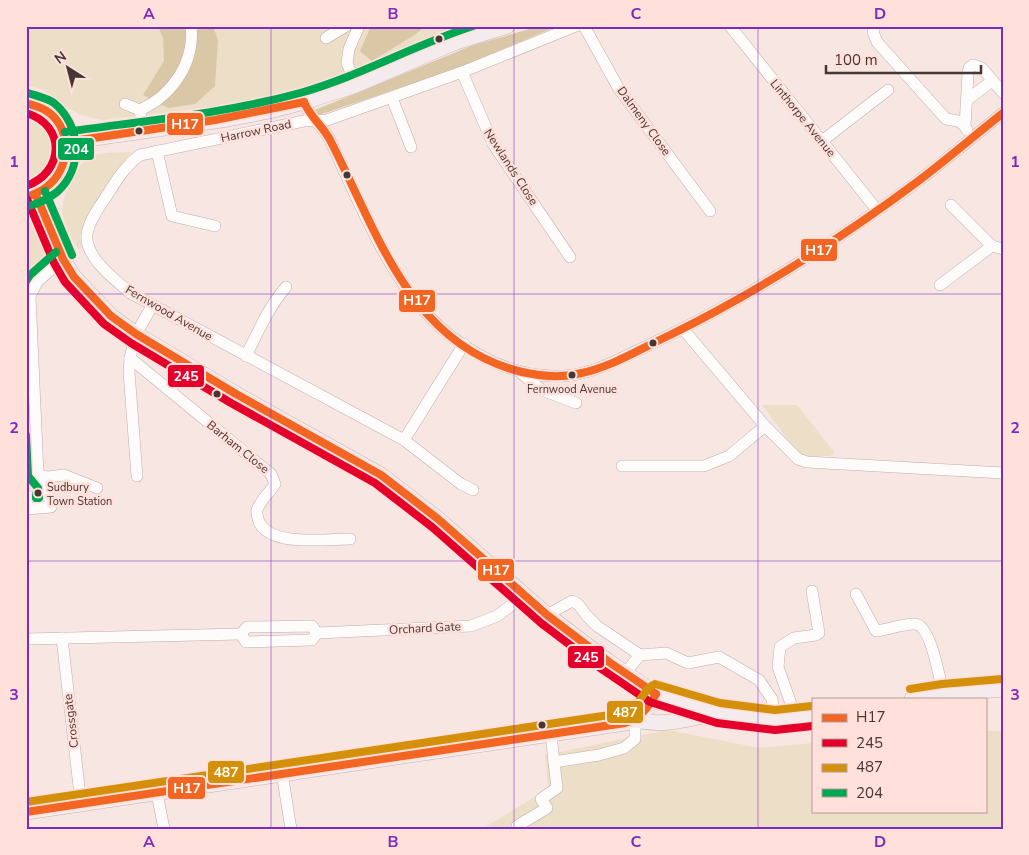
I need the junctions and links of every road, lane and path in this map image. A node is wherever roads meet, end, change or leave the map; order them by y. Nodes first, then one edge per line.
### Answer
1 (192, 26) edge
2 (344, 26) edge
3 (359, 26) edge
4 (507, 26) edge
5 (584, 26) edge
6 (875, 26) edge
7 (571, 27) edge
8 (737, 29) edge
9 (326, 38) dead end
10 (349, 50) junction
11 (337, 64) dead end
12 (462, 72) junction
13 (992, 80) junction
14 (356, 84) junction
15 (888, 90) dead end
16 (1003, 93) edge
17 (392, 98) junction
18 (967, 100) junction
19 (26, 102) edge
20 (304, 102) junction
21 (126, 104) dead end
22 (140, 110) junction
23 (1003, 113) edge
24 (315, 121) junction
25 (965, 126) junction
26 (143, 130) junction
27 (970, 139) junction
28 (822, 141) junction
29 (66, 142) junction
30 (411, 147) dead end
31 (157, 151) junction
32 (31, 196) edge
33 (951, 205) dead end
34 (877, 210) junction
35 (710, 211) dead end
36 (215, 226) dead end
37 (87, 237) joint
38 (998, 248) edge
39 (570, 257) dead end
40 (63, 259) junction
41 (940, 286) dead end
42 (286, 288) dead end
43 (152, 306) junction
44 (683, 329) junction
45 (136, 334) junction
46 (464, 344) junction
47 (246, 356) junction
48 (130, 358) junction
49 (520, 373) junction
50 (576, 403) dead end
51 (765, 426) junction
52 (404, 440) junction
53 (622, 466) dead end
54 (26, 472) edge
55 (1003, 473) edge
56 (38, 474) junction
57 (137, 476) dead end
58 (26, 484) edge
59 (97, 488) dead end
60 (473, 490) dead end
61 (26, 495) edge
62 (350, 539) dead end
63 (812, 591) dead end
64 (522, 593) junction
65 (856, 594) dead end
66 (547, 615) junction
67 (62, 638) junction
68 (26, 639) edge
69 (640, 655) junction
70 (625, 673) junction
71 (1003, 689) edge
72 (656, 694) junction
73 (943, 694) junction
74 (918, 698) edge
75 (718, 713) junction
76 (812, 716) edge
77 (796, 718) junction
78 (635, 720) junction
79 (775, 720) junction
80 (551, 734) junction
81 (554, 762) junction
82 (282, 774) junction
83 (157, 793) junction
84 (81, 804) junction
85 (26, 812) edge
86 (517, 826) dead end
87 (164, 829) edge
88 (291, 829) edge

1 - 22 street
2 - 9 street
3 - 10 street
4 - 14 main road, Harrow Road
5 - 35 street, Dalmeny Close
6 - 25 street
7 - 12 street, Harrow Road
8 - 28 street, Linthorpe Avenue
10 - 11 street
10 - 14 street
12 - 17 street, Harrow Road
12 - 39 street, Newlands Close
13 - 16 street
13 - 18 street
13 - 18 street
14 - 20 main road, Harrow Road
15 - 28 street
17 - 24 street, Harrow Road
17 - 30 street
18 - 25 street
19 - 29 main road
20 - 24 street
20 - 26 main road, Harrow Road
21 - 22 street
22 - 26 street
23 - 27 street
24 - 31 street, Harrow Road
24 - 46 street
25 - 27 street
26 - 29 main road, Harrow Road
27 - 34 street
28 - 34 street, Linthorpe Avenue
29 - 32 main road
31 - 36 street
31 - 37 street, Harrow Road
32 - 40 main road
33 - 38 street
34 - 44 street
37 - 43 street, Fernwood Avenue
38 - 41 street
40 - 45 main road
40 - 56 street
42 - 47 street
43 - 45 street
43 - 47 street, Fernwood Avenue
44 - 49 street
44 - 51 street
45 - 48 street
45 - 64 main road
46 - 49 street
46 - 52 street
47 - 52 street, Fernwood Avenue
48 - 57 street
48 - 62 street, Barham Close
49 - 50 street
51 - 53 street
51 - 55 street
52 - 60 street, Fernwood Avenue
54 - 56 street
56 - 58 street
56 - 59 street
56 - 61 street
63 - 77 street
64 - 66 main road
64 - 67 street, Orchard Gate
65 - 73 street
66 - 69 street
66 - 70 main road
67 - 68 street, Orchard Gate
67 - 84 street, Crossgate
69 - 70 street
69 - 79 street
70 - 72 main road
71 - 73 main road
72 - 75 main road
72 - 78 main road
73 - 74 main road
75 - 78 main road
75 - 79 main road
76 - 77 main road
77 - 79 main road
78 - 80 main road
78 - 81 street
80 - 81 street
80 - 82 main road
81 - 86 street
82 - 83 main road
82 - 88 street
83 - 84 main road
83 - 87 street
84 - 85 main road

